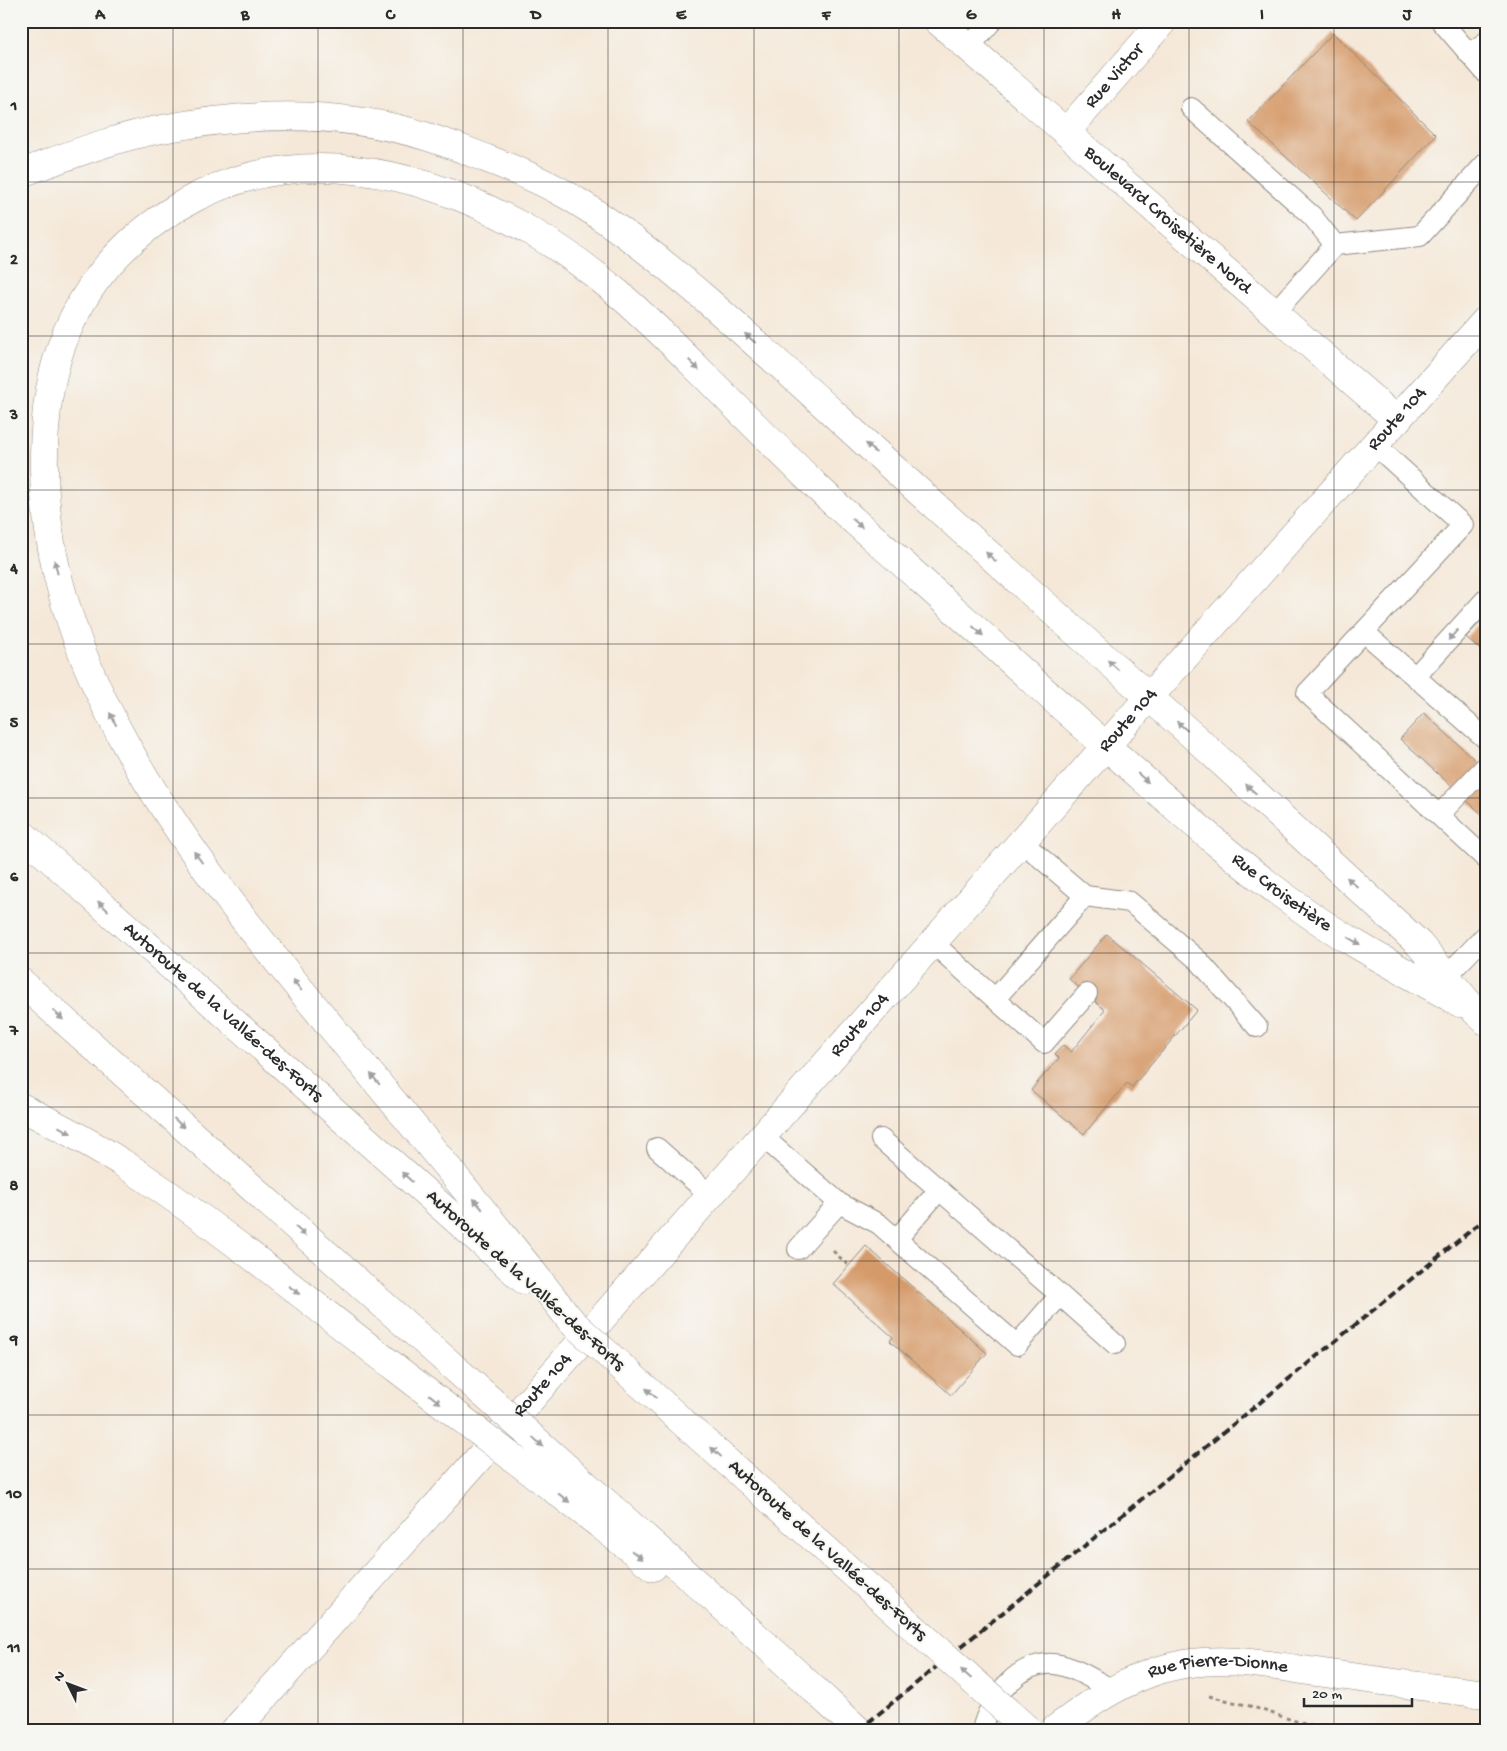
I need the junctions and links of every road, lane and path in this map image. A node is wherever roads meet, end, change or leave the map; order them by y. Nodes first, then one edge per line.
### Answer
1 (938, 21) edge
2 (992, 21) edge
3 (1163, 21) edge
4 (1441, 21) edge
5 (1486, 42) edge
6 (970, 47) junction
7 (1469, 54) junction
8 (1486, 73) edge
9 (1191, 108) dead end
10 (1066, 132) junction
11 (1486, 163) edge
12 (21, 173) edge
13 (1335, 246) junction
14 (1274, 314) junction
15 (1486, 320) edge
16 (1397, 420) junction
17 (1375, 445) junction
18 (1486, 599) edge
19 (1364, 632) junction
20 (1415, 677) junction
21 (1149, 697) junction
22 (1486, 739) edge
23 (1106, 746) junction
24 (1486, 766) edge
25 (1439, 815) junction
26 (21, 833) edge
27 (1022, 842) junction
28 (1486, 859) edge
29 (1085, 896) junction
30 (1486, 935) edge
31 (933, 943) junction
32 (21, 982) edge
33 (1440, 983) junction
34 (1087, 994) dead end
35 (995, 999) junction
36 (1481, 1017) edge
37 (1257, 1027) dead end
38 (21, 1108) edge
39 (763, 1137) junction
40 (881, 1138) dead end
41 (657, 1148) dead end
42 (940, 1190) junction
43 (711, 1196) junction
44 (838, 1204) junction
45 (897, 1239) junction
46 (503, 1249) junction
47 (798, 1249) dead end
48 (1060, 1295) junction
49 (1115, 1344) dead end
50 (606, 1517) junction
51 (1112, 1690) junction
52 (1486, 1694) edge
53 (1206, 1696) dead end
54 (235, 1730) edge
55 (858, 1730) edge
56 (982, 1730) edge
57 (1028, 1730) edge
58 (1054, 1730) edge
59 (1323, 1730) edge

1 - 6 main road, Boulevard Croisetière Nord
2 - 6 lane
3 - 10 main road, Rue Victor
4 - 7 lane
5 - 7 lane
6 - 10 main road, Boulevard Croisetière Nord
7 - 8 lane
9 - 13 lane
10 - 14 main road, Boulevard Croisetière Nord
11 - 13 lane
21 -> 12 main road, Rue Croisetière
13 - 14 lane
14 - 16 main road, Boulevard Croisetière Nord
15 - 16 main road, Route 104
16 - 17 main road, Route 104
17 - 19 lane
17 - 21 main road, Route 104
18 -> 20 lane
19 - 20 lane
19 - 25 lane
20 - 22 lane
21 - 23 main road, Route 104
33 -> 21 main road, Rue Croisetière
23 - 27 main road, Route 104
23 -> 33 main road, Rue Croisetière
46 -> 23 main road, Rue Croisetière
24 - 25 lane
25 - 28 lane
46 -> 26 main road, Autoroute de la Vallée-des-Forts
27 - 29 lane
27 - 31 main road, Route 104
29 - 35 lane
29 - 37 lane
30 - 33 lane
31 - 35 lane
31 - 39 main road, Route 104
32 -> 50 main road, bridge
33 - 36 main road, Rue Croisetière
34 - 35 lane
38 -> 50 main road, bridge
39 - 43 main road, Route 104
39 - 44 lane
40 - 42 lane
41 - 43 lane
42 - 45 lane
42 - 48 lane
43 - 54 main road, Route 104
44 - 45 lane
44 - 47 lane
45 - 48 lane
57 -> 46 main road, Autoroute de la Vallée-des-Forts, bridge
48 - 49 lane
50 -> 55 main road
51 - 52 main road, Rue Pierre-Dionne
51 - 56 lane
51 - 58 main road, Rue Pierre-Dionne
53 - 59 path, Rue Pierre-Dionne

